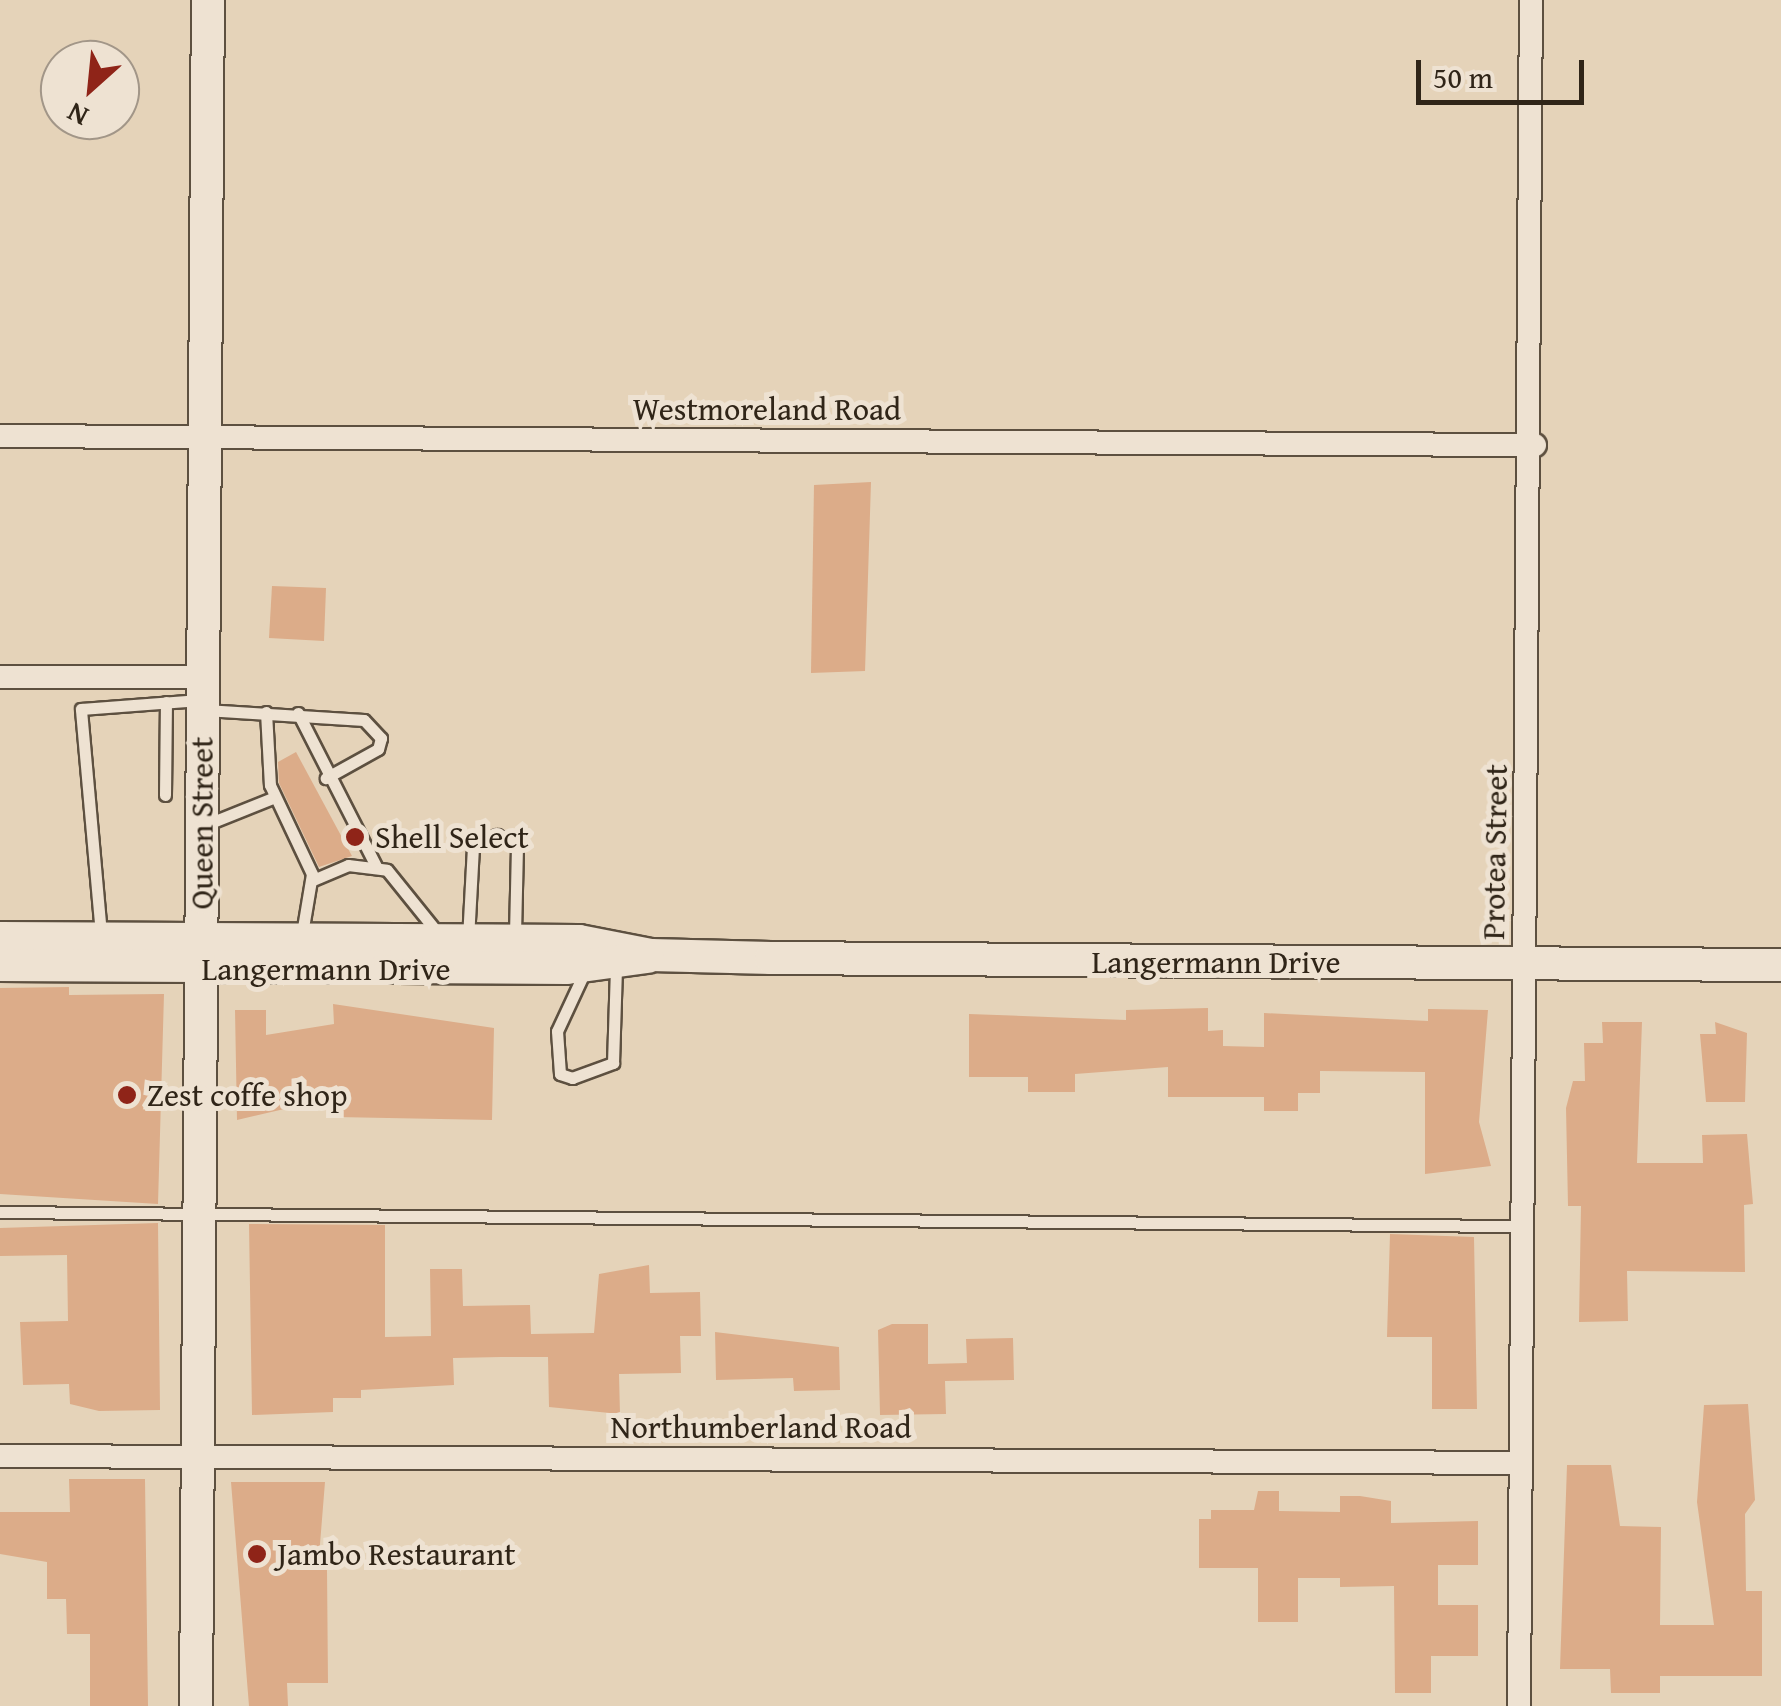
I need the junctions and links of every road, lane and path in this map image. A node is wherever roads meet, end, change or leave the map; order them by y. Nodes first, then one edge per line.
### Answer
1 (208, 0) edge
2 (1531, 0) edge
3 (0, 436) edge
4 (206, 438) junction
5 (1535, 445) junction
6 (0, 678) edge
7 (201, 695) junction
8 (166, 702) junction
9 (266, 712) junction
10 (298, 713) junction
11 (326, 778) junction
12 (165, 795) dead end
13 (275, 796) junction
14 (202, 826) junction
15 (377, 868) junction
16 (312, 880) junction
17 (101, 936) junction
18 (0, 938) edge
19 (202, 938) junction
20 (302, 938) junction
21 (455, 939) junction
22 (515, 940) junction
23 (651, 956) junction
24 (1525, 964) junction
25 (0, 965) edge
26 (1781, 965) edge
27 (601, 966) junction
28 (202, 970) junction
29 (0, 1212) edge
30 (204, 1212) junction
31 (1522, 1226) junction
32 (0, 1456) edge
33 (200, 1457) junction
34 (1522, 1463) junction
35 (196, 1706) edge
36 (1518, 1706) edge

1 - 4 main road, Queen Street
2 - 5 street, Protea Street
3 - 4 street, Westmoreland Road
4 - 5 street, Westmoreland Road
4 - 7 main road, Queen Street
5 - 24 street, Protea Street
6 - 7 street
7 - 8 lane
7 - 9 lane
7 - 14 main road, Queen Street
8 - 12 lane
8 - 17 lane
9 - 10 lane
9 - 13 lane
10 - 11 lane
10 - 11 lane
11 - 15 lane
13 - 14 lane
13 - 16 lane
14 - 19 main road, Queen Street
15 - 16 lane
15 - 21 lane
16 - 20 lane
17 - 18 main road, Langermann Drive
17 - 19 main road, Langermann Drive
19 - 20 main road, Langermann Drive
19 - 28 main road, Queen Street
20 - 21 main road, Langermann Drive
21 - 22 main road, Langermann Drive
21 - 22 lane
22 - 23 main road, Langermann Drive
23 - 24 main road, Langermann Drive
23 - 27 main road, Langermann Drive
24 - 26 main road, Langermann Drive
24 - 31 street, Protea Street
25 - 28 main road, Langermann Drive
27 - 27 lane
27 - 28 main road, Langermann Drive
28 - 30 main road, Queen Street
29 - 30 lane
30 - 31 lane
30 - 33 main road, Queen Street
31 - 34 street, Protea Street
32 - 33 street, Northumberland Road
33 - 34 street, Northumberland Road
33 - 35 main road, Queen Street
34 - 36 street, Protea Street

